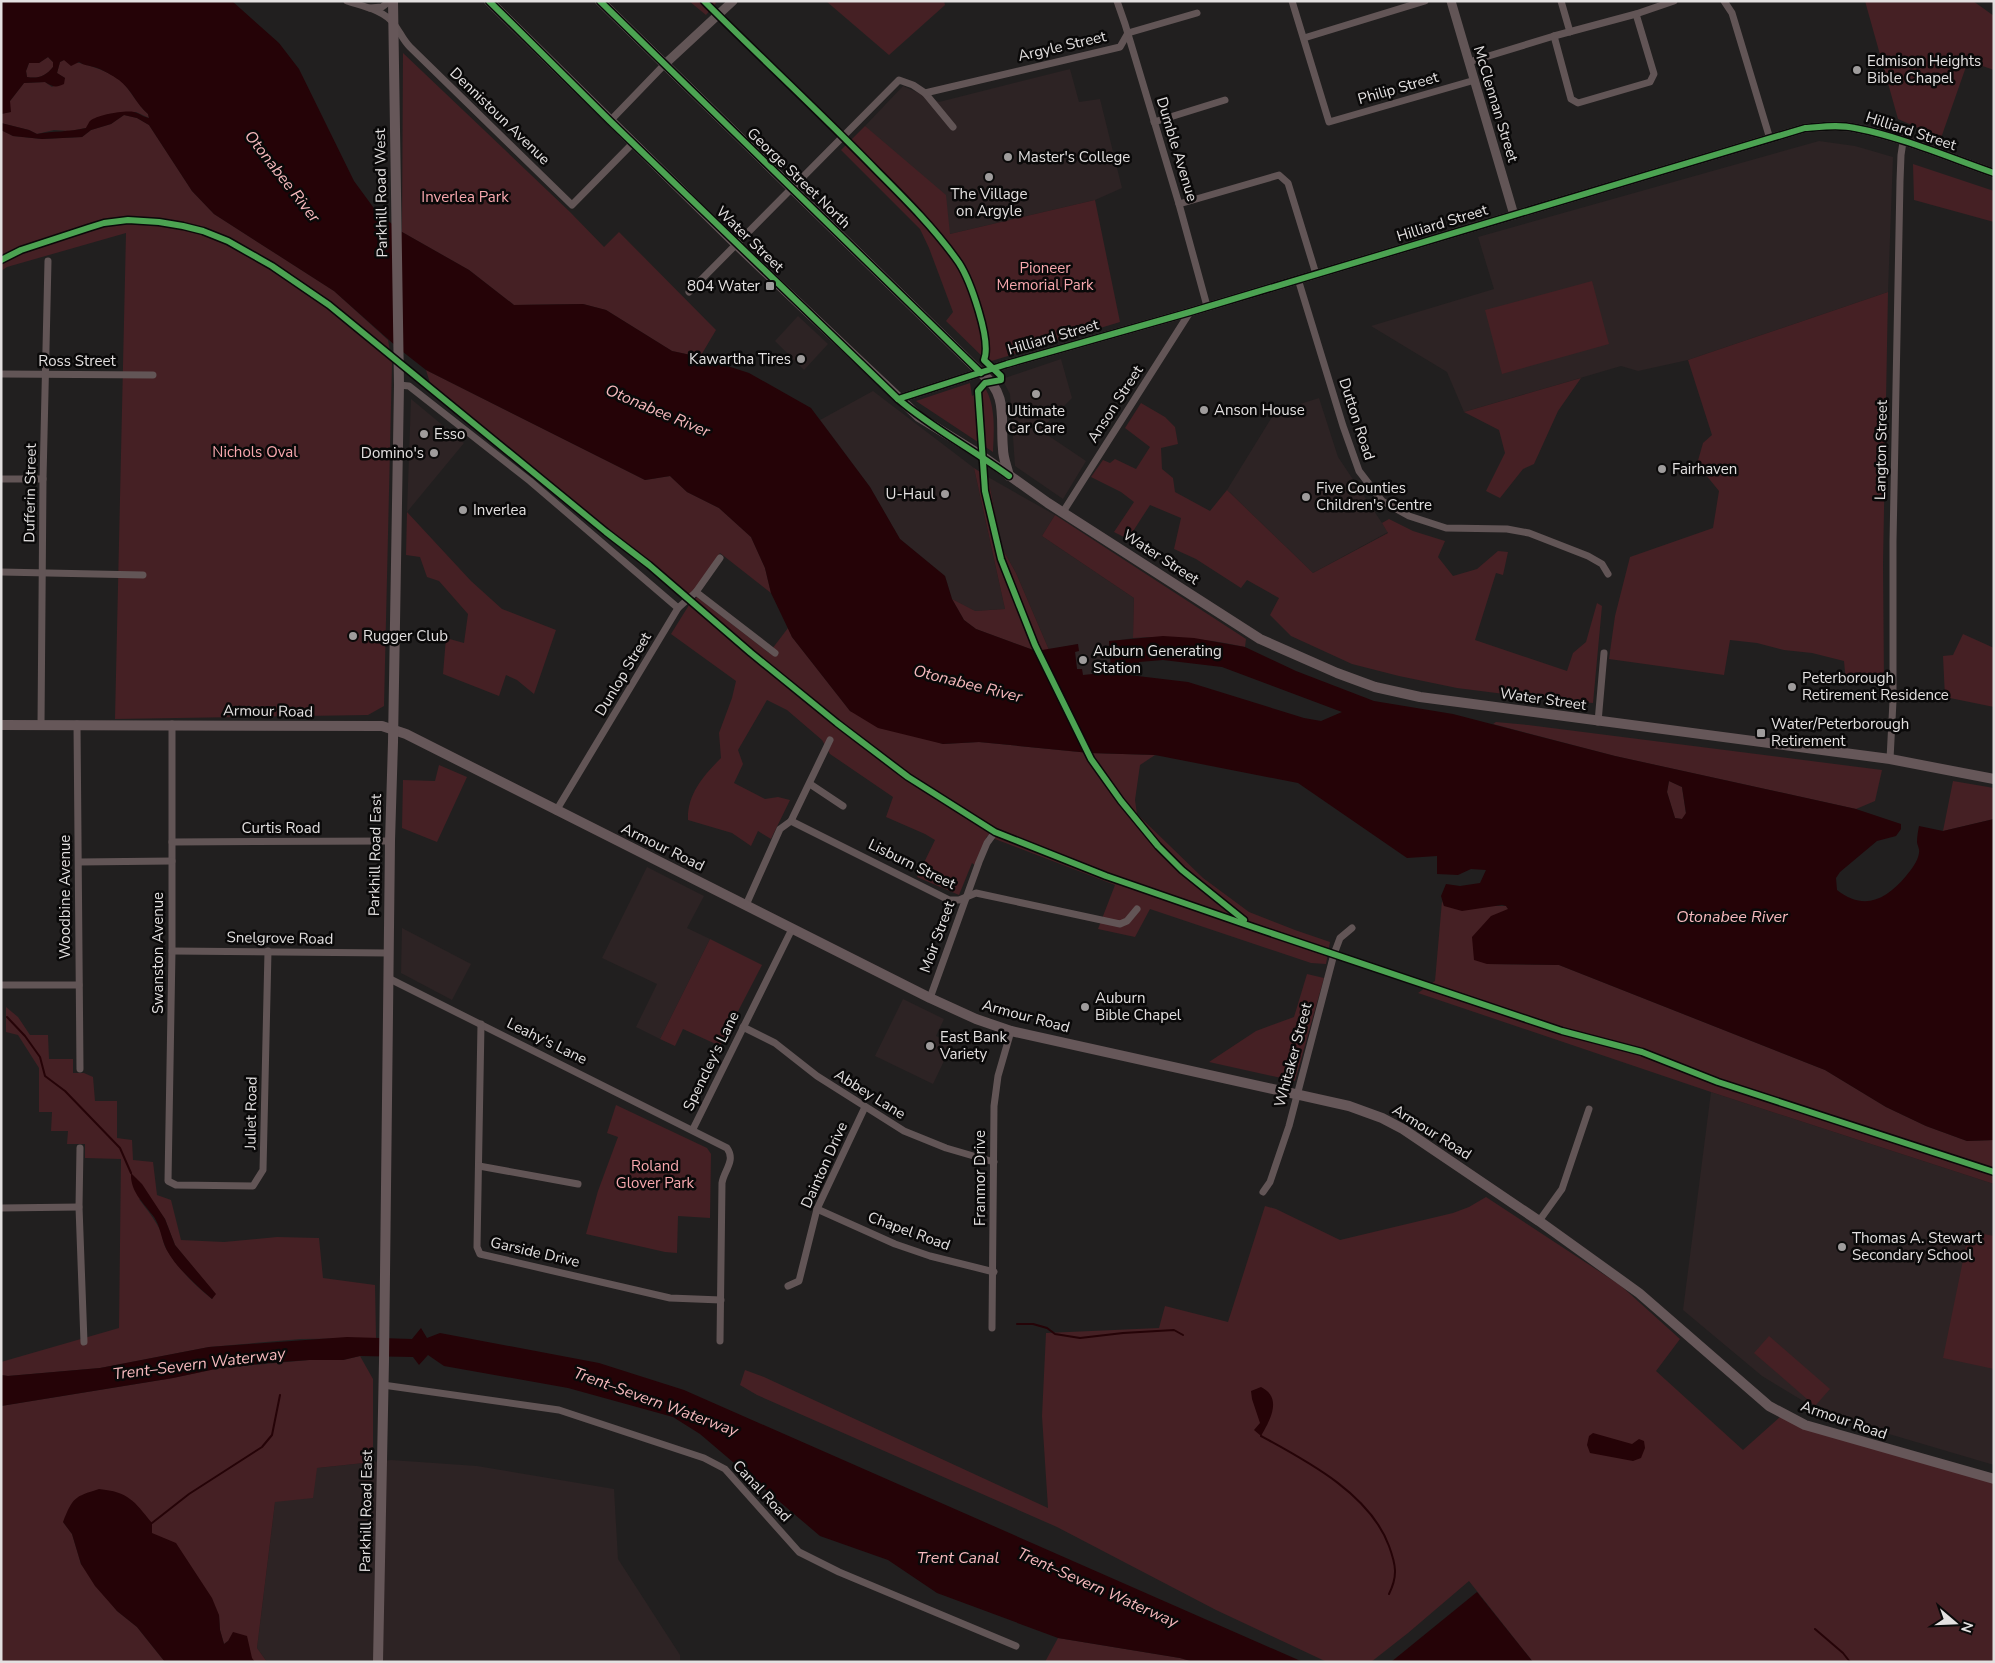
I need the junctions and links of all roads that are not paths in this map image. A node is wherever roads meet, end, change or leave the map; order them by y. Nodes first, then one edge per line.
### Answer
1 (347, 1) edge
2 (392, 1) edge
3 (488, 1) edge
4 (600, 1) edge
5 (1116, 1) edge
6 (1292, 1) edge
7 (1425, 1) edge
8 (1451, 1) edge
9 (1561, 1) edge
10 (1724, 1) edge
11 (1669, 2) edge
12 (729, 3) edge
13 (370, 8) junction
14 (1197, 13) dead end
15 (1636, 14) junction
16 (393, 23) junction
17 (1570, 32) junction
18 (1128, 33) junction
19 (1554, 36) junction
20 (1304, 38) junction
21 (410, 47) junction
22 (394, 55) junction
23 (1469, 62) junction
24 (665, 64) junction
25 (1475, 80) junction
26 (925, 93) junction
27 (1225, 100) dead end
28 (610, 121) junction
29 (1154, 122) junction
30 (953, 127) dead end
31 (1770, 139) junction
32 (1904, 142) junction
33 (633, 143) junction
34 (1994, 173) edge
35 (793, 189) junction
36 (1179, 204) junction
37 (1514, 215) junction
38 (737, 244) junction
39 (48, 262) dead end
40 (1316, 274) junction
41 (1298, 279) junction
42 (689, 292) dead end
43 (1207, 306) junction
44 (1190, 312) junction
45 (982, 373) junction
46 (1, 374) edge
47 (46, 374) junction
48 (153, 374) dead end
49 (399, 385) junction
50 (898, 399) junction
51 (1003, 451) junction
52 (982, 456) junction
53 (1009, 476) junction
54 (1, 479) edge
55 (44, 479) junction
56 (1062, 512) junction
57 (720, 558) dead end
58 (1, 572) edge
59 (42, 573) junction
60 (1608, 574) dead end
61 (143, 575) dead end
62 (696, 592) junction
63 (678, 608) junction
64 (774, 653) dead end
65 (1604, 653) dead end
66 (1598, 722) junction
67 (77, 724) junction
68 (172, 724) junction
69 (1, 725) edge
70 (41, 725) junction
71 (393, 730) junction
72 (830, 740) dead end
73 (1890, 760) junction
74 (1994, 779) edge
75 (810, 784) junction
76 (843, 806) dead end
77 (556, 810) junction
78 (791, 821) junction
79 (995, 832) dead end
80 (390, 841) junction
81 (172, 842) junction
82 (172, 861) junction
83 (80, 862) junction
84 (966, 897) junction
85 (746, 905) junction
86 (1137, 909) dead end
87 (1352, 928) dead end
88 (792, 929) junction
89 (268, 951) junction
90 (172, 952) junction
91 (388, 953) junction
92 (388, 978) junction
93 (1, 985) edge
94 (79, 985) junction
95 (930, 998) junction
96 (481, 1024) junction
97 (743, 1027) junction
98 (1011, 1031) junction
99 (80, 1069) dead end
100 (1296, 1094) junction
101 (865, 1107) junction
102 (1589, 1110) dead end
103 (693, 1129) junction
104 (80, 1148) dead end
105 (994, 1162) junction
106 (479, 1166) junction
107 (168, 1181) joint
108 (578, 1184) dead end
109 (1263, 1192) dead end
110 (79, 1207) junction
111 (1, 1208) edge
112 (817, 1208) junction
113 (1539, 1221) junction
114 (994, 1272) junction
115 (788, 1286) dead end
116 (720, 1300) junction
117 (992, 1328) dead end
118 (720, 1341) dead end
119 (84, 1342) dead end
120 (383, 1385) junction
121 (1994, 1479) edge
122 (1016, 1646) dead end
123 (378, 1662) edge

1 - 13 street
2 - 13 street
2 - 16 main road, Parkhill Road West
3 - 28 main road, Water Street
4 - 24 main road, George Street North
5 - 18 street, Dumble Avenue
6 - 20 street
7 - 20 street
8 - 23 street, McClennan Street
9 - 17 street
10 - 31 street
11 - 15 street
12 - 24 street
13 - 16 street
14 - 18 street, Argyle Street
15 - 17 street
15 - 19 street
16 - 21 street, Dennistoun Avenue
16 - 22 main road, Parkhill Road West
17 - 19 street
18 - 26 street, Argyle Street
18 - 29 street, Dumble Avenue
19 - 23 street
20 - 25 street, Philip Street
21 - 22 street
21 - 33 street, Dennistoun Avenue
22 - 49 main road, Parkhill Road West
23 - 25 street, McClennan Street
24 - 28 street
24 - 35 main road, George Street North
25 - 37 street, McClennan Street
26 - 30 street
26 - 35 street
27 - 29 street
28 - 33 main road, Water Street
29 - 36 street, Dumble Avenue
31 - 32 street, Hilliard Street
31 - 37 street, Hilliard Street
32 - 34 street, Hilliard Street
32 - 73 street, Langton Street
33 - 38 main road, Water Street
35 - 38 street
35 - 45 main road, George Street North
36 - 40 street
36 - 43 street, Dumble Avenue
37 - 40 street, Hilliard Street
38 - 42 street
38 - 50 main road, Water Street
39 - 47 street, Dufferin Street
40 - 41 street, Hilliard Street
41 - 43 street, Hilliard Street
41 - 60 street, Dutton Road
43 - 44 street, Hilliard Street
44 - 45 street, Hilliard Street
44 - 56 street, Anson Street
45 - 50 street, Hilliard Street
45 - 51 main road, George Street North
46 - 47 street, Ross Street
47 - 48 street, Ross Street
47 - 55 street, Dufferin Street
49 - 63 street
49 - 71 main road, Parkhill Road East
50 - 52 main road, Water Street
51 - 52 main road
51 - 53 main road, George Street North
52 - 53 main road, Water Street
53 - 56 main road, Water Street
54 - 55 street
55 - 59 street, Dufferin Street
56 - 66 main road, Water Street
57 - 62 street, Dunlop Street
58 - 59 street
59 - 61 street
59 - 70 street, Dufferin Street
62 - 63 street, Dunlop Street
62 - 64 street
63 - 77 street, Dunlop Street
65 - 66 street
66 - 73 main road, Water Street
67 - 68 main road, Armour Road
67 - 70 main road, Armour Road
67 - 83 street, Woodbine Avenue
68 - 71 main road, Armour Road
68 - 81 street, Swanston Avenue
69 - 70 main road, Armour Road
71 - 77 main road, Armour Road
71 - 80 main road, Parkhill Road East
72 - 75 street
73 - 74 main road, Water Street
75 - 76 street
75 - 78 street
77 - 85 main road, Armour Road
78 - 84 street, Lisburn Street
78 - 85 street
79 - 84 street, Moir Street
80 - 81 street, Curtis Road
80 - 91 main road, Parkhill Road East
81 - 82 street, Swanston Avenue
82 - 83 street
82 - 90 street, Swanston Avenue
83 - 94 street, Woodbine Avenue
84 - 86 street, Lisburn Street
84 - 95 street, Moir Street
85 - 88 main road, Armour Road
87 - 100 street, Whitaker Street
88 - 95 main road, Armour Road
88 - 97 street, Spencley's Lane
89 - 90 street, Snelgrove Road
89 - 91 street, Snelgrove Road
89 - 107 street, Juliet Road
90 - 107 street, Swanston Avenue
91 - 92 main road, Parkhill Road East
92 - 96 street, Leahy's Lane
92 - 120 main road, Parkhill Road East
93 - 94 street
94 - 99 street, Woodbine Avenue
95 - 98 main road, Armour Road
96 - 103 street, Leahy's Lane
96 - 106 street, Garside Drive
97 - 101 street, Abbey Lane
97 - 103 street, Spencley's Lane
98 - 100 main road, Armour Road
98 - 105 street, Franmor Drive
100 - 109 street, Whitaker Street
100 - 113 main road, Armour Road
101 - 105 street, Abbey Lane
101 - 112 street, Dainton Drive
102 - 113 street
103 - 116 street, Spencley's Lane
104 - 110 street
105 - 114 street, Franmor Drive
106 - 108 street
106 - 116 street, Garside Drive
110 - 111 street
110 - 119 street
112 - 114 street, Chapel Road
112 - 115 street, Dainton Drive
113 - 121 main road, Armour Road
114 - 117 street, Franmor Drive
116 - 118 street, Spencley's Lane
120 - 122 street, Canal Road
120 - 123 main road, Parkhill Road East

